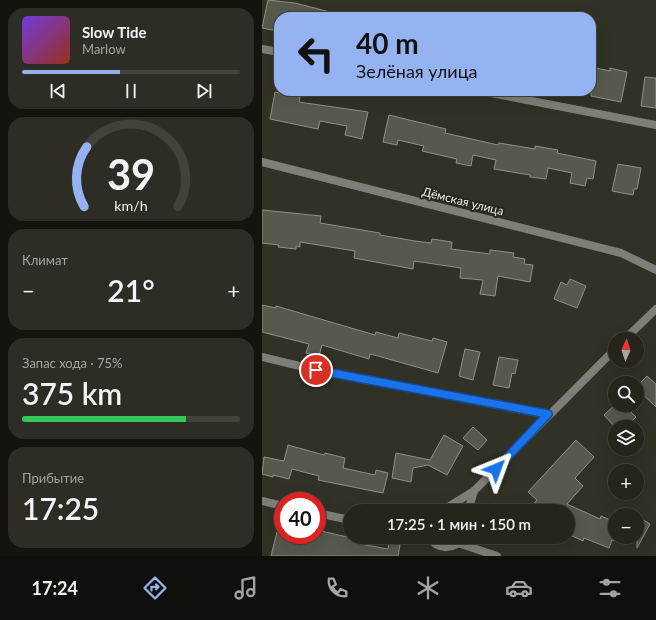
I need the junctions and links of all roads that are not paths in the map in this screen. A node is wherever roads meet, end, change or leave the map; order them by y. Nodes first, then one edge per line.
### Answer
1 (262, 49) edge
2 (274, 51) edge
3 (506, 96) edge
4 (656, 125) edge
5 (262, 162) edge
6 (656, 270) edge
7 (656, 309) edge
8 (632, 332) edge
9 (608, 356) edge
10 (262, 357) edge
11 (548, 414) junction
12 (474, 491) junction
13 (262, 501) edge
14 (274, 504) edge
15 (451, 504) edge
16 (470, 504) edge
17 (326, 515) edge
18 (343, 519) edge
19 (436, 544) edge
20 (456, 544) edge
21 (470, 544) edge
22 (497, 556) edge

1 - 2 street
3 - 4 street
5 - 6 street, Дёмская улица
7 - 8 street
9 - 11 street
10 - 11 street
11 - 12 street
12 - 15 street
12 - 16 street
13 - 14 street
17 - 18 street
19 - 20 street
21 - 22 street

